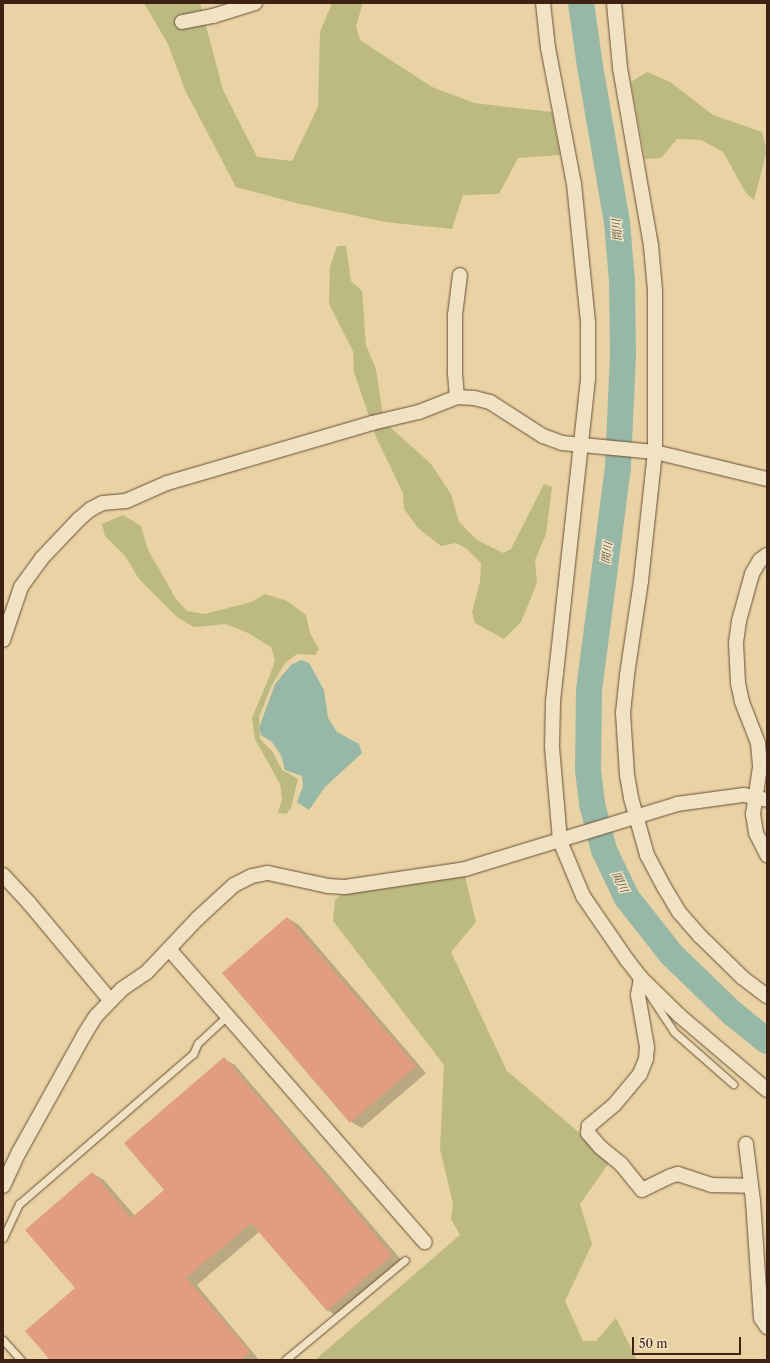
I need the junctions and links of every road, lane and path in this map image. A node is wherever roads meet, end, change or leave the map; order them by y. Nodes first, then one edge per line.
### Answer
1 (253, 3) edge
2 (543, 3) edge
3 (614, 3) edge
4 (182, 22) dead end
5 (460, 275) dead end
6 (457, 397) junction
7 (584, 446) junction
8 (652, 452) junction
9 (767, 479) edge
10 (767, 555) edge
11 (3, 640) edge
12 (761, 799) edge
13 (633, 819) junction
14 (563, 840) junction
15 (767, 855) edge
16 (3, 875) edge
17 (169, 949) junction
18 (640, 982) junction
19 (767, 996) edge
20 (110, 1000) junction
21 (227, 1016) junction
22 (733, 1084) dead end
23 (767, 1090) edge
24 (746, 1144) dead end
25 (3, 1186) edge
26 (750, 1186) junction
27 (3, 1238) edge
28 (425, 1242) dead end
29 (405, 1260) dead end
30 (767, 1327) edge
31 (3, 1340) edge
32 (21, 1360) edge
33 (285, 1360) edge

1 - 4 street
2 - 7 street
3 - 8 street
5 - 6 street
6 - 7 street
6 - 11 street
7 - 8 street
7 - 14 street
8 - 9 street
8 - 13 street
10 - 12 street
12 - 13 street
12 - 15 street
13 - 14 street
13 - 19 street
14 - 17 street
14 - 18 street
16 - 20 street
17 - 20 street
17 - 21 street
18 - 22 lane
18 - 23 street
18 - 26 street
20 - 25 street
21 - 27 lane
21 - 28 street
24 - 26 street
26 - 30 street
29 - 33 lane
31 - 32 lane

